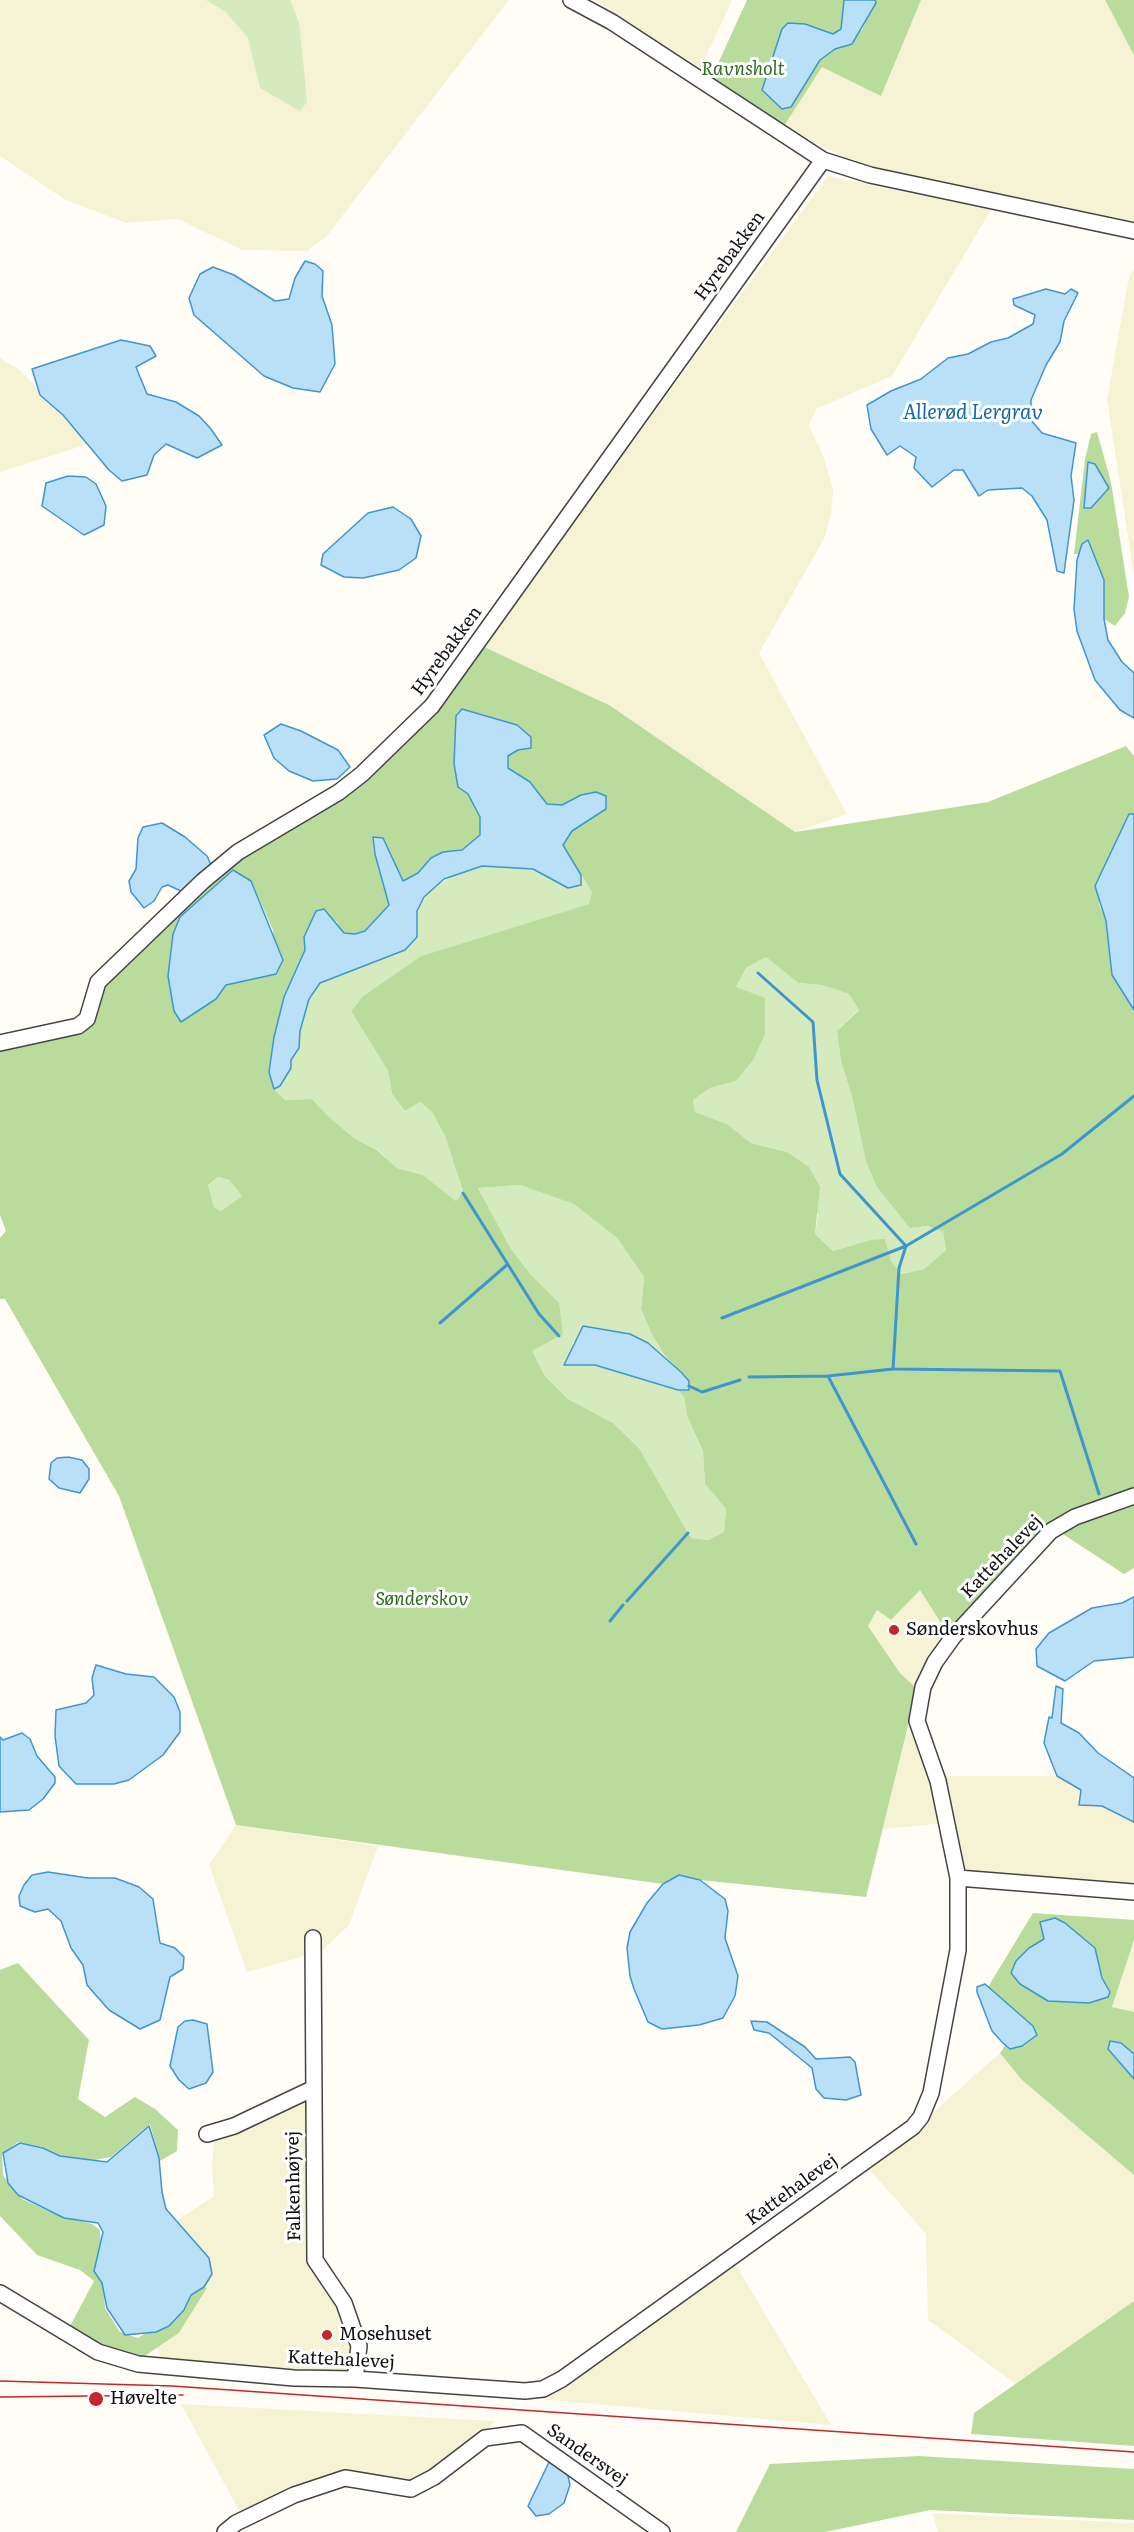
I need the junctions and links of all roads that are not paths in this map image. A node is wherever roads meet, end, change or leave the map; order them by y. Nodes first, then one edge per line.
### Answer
1 (571, 0) edge
2 (823, 160) junction
3 (1134, 231) edge
4 (0, 1043) edge
5 (1134, 1496) edge
6 (958, 1878) junction
7 (1134, 1892) edge
8 (313, 1938) dead end
9 (312, 2089) junction
10 (207, 2134) dead end
11 (0, 2293) edge
12 (355, 2379) junction
13 (225, 2532) edge
14 (662, 2532) edge

1 - 2 street
2 - 3 street
2 - 4 street, Hyrebakken
5 - 6 street, Kattehalevej
6 - 7 street
6 - 12 street, Kattehalevej
8 - 9 street, Falkenhøjvej
9 - 10 street, Falkenhøjvej
9 - 12 street, Falkenhøjvej
11 - 12 street, Kattehalevej
13 - 14 street, Sandersvej

